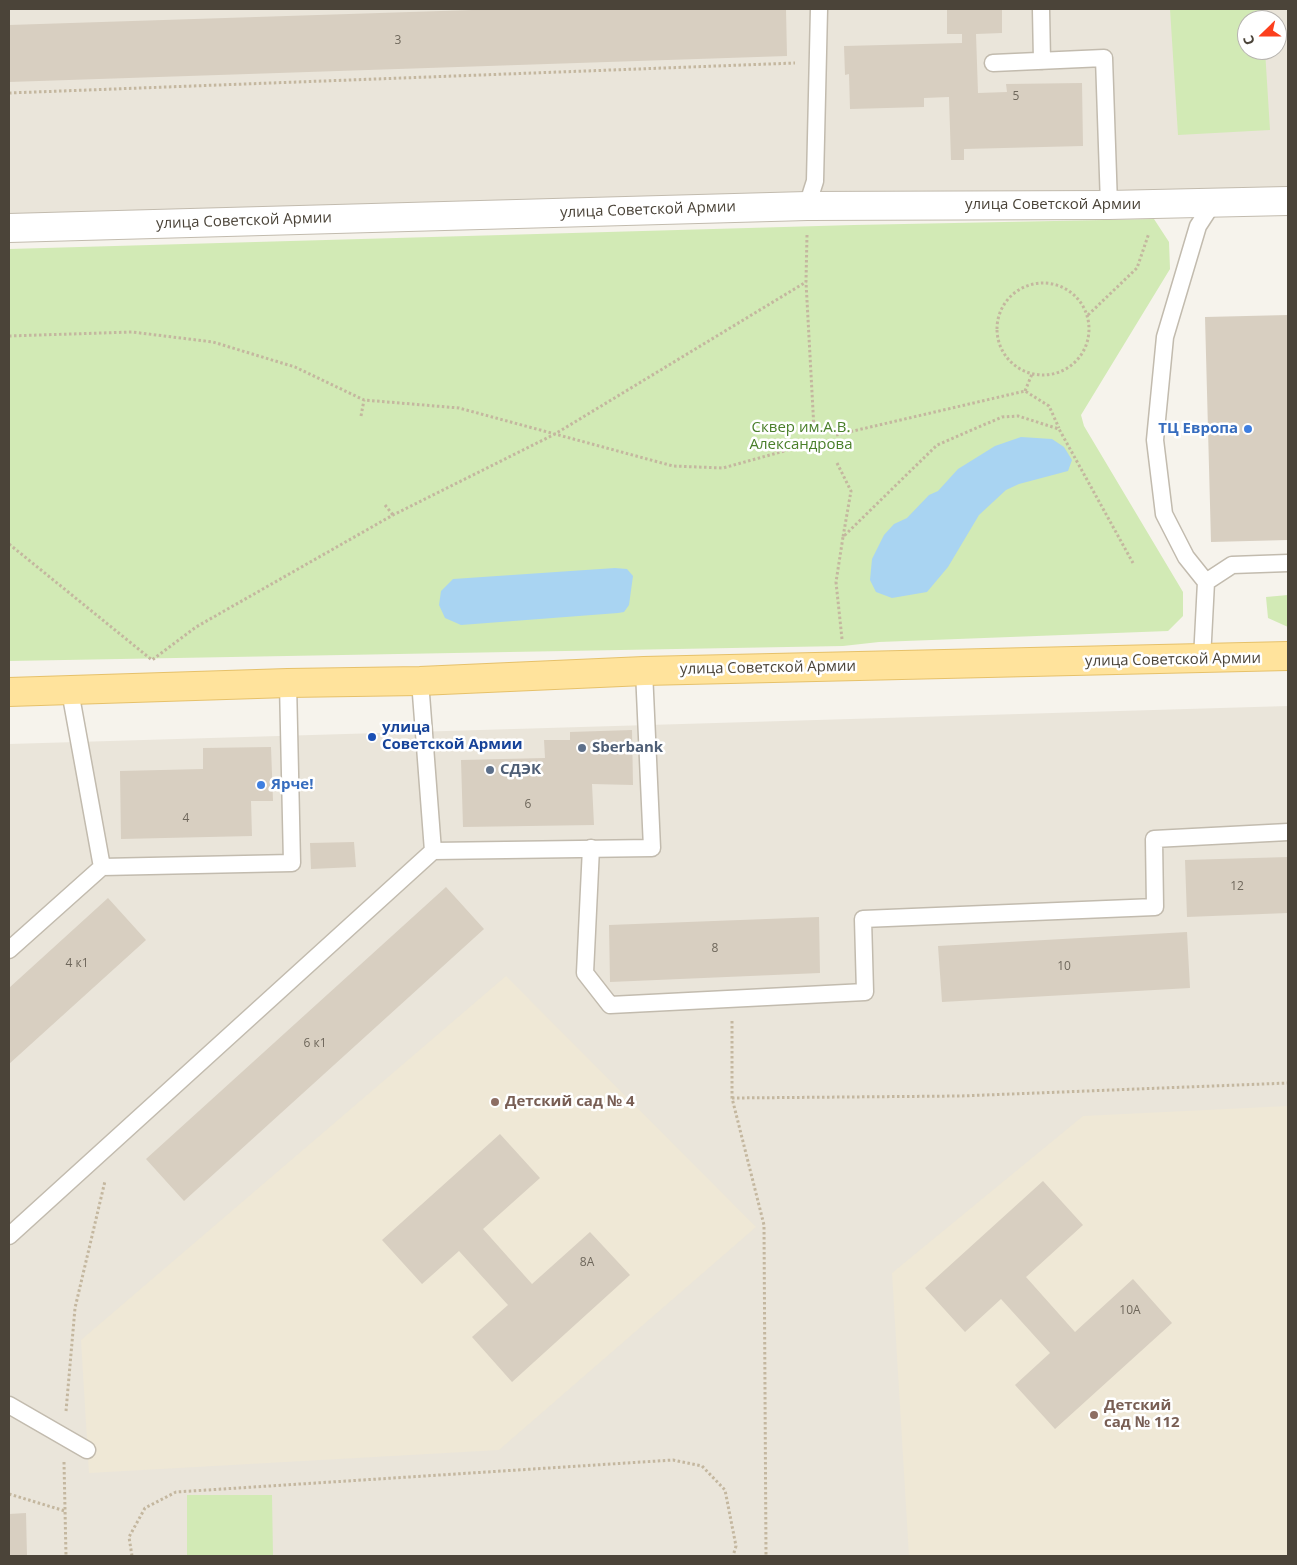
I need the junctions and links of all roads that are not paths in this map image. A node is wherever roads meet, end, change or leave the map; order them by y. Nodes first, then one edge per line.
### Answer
1 (819, 9) edge
2 (1041, 9) edge
3 (1042, 61) junction
4 (993, 63) dead end
5 (1288, 201) edge
6 (1213, 203) junction
7 (1109, 205) junction
8 (807, 206) junction
9 (9, 228) edge
10 (1288, 563) edge
11 (1206, 582) junction
12 (1288, 656) edge
13 (1202, 659) junction
14 (644, 671) junction
15 (420, 681) junction
16 (288, 683) junction
17 (70, 691) junction
18 (9, 692) edge
19 (1288, 832) edge
20 (591, 848) junction
21 (433, 851) junction
22 (102, 867) junction
23 (9, 950) edge
24 (9, 1236) edge
25 (9, 1405) edge
26 (87, 1450) dead end

1 - 8 lane
2 - 3 lane
3 - 4 lane
3 - 7 lane
5 - 6 street, улица Советской Армии
6 - 7 street, улица Советской Армии
6 - 11 lane
7 - 8 street, улица Советской Армии
8 - 9 street, улица Советской Армии
10 - 11 lane
11 - 13 lane
12 - 13 main road, улица Советской Армии
13 - 14 main road, улица Советской Армии
14 - 15 main road, улица Советской Армии
14 - 20 lane
15 - 16 main road, улица Советской Армии
15 - 21 lane
16 - 17 main road, улица Советской Армии
16 - 22 lane
17 - 18 main road, улица Советской Армии
17 - 22 lane
19 - 20 lane
20 - 21 lane
21 - 24 lane
22 - 23 lane
25 - 26 lane

